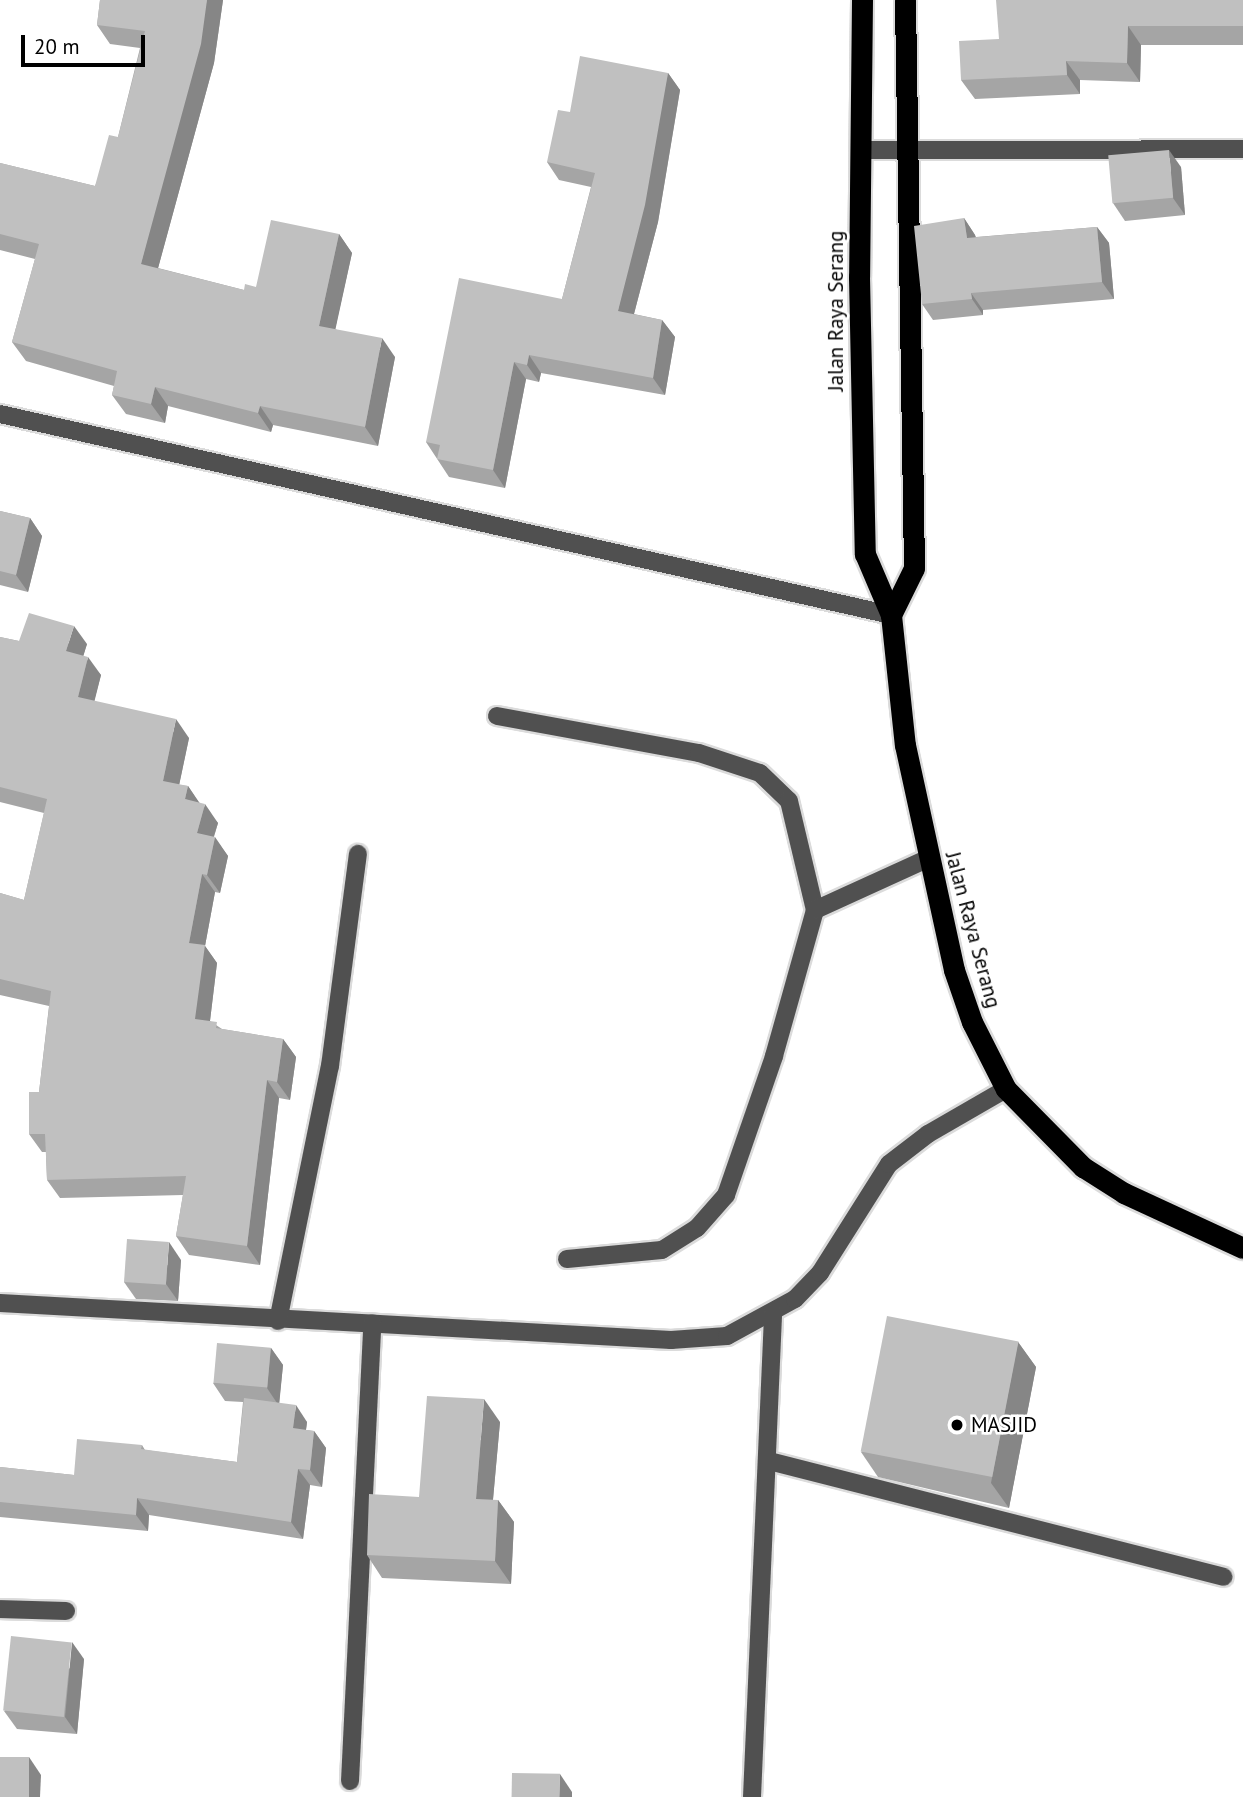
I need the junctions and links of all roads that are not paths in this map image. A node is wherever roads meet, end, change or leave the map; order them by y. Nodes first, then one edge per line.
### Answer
1 (862, 0) edge
2 (905, 0) edge
3 (905, 149) junction
4 (1243, 149) edge
5 (861, 150) junction
6 (0, 414) edge
7 (891, 615) junction
8 (497, 716) dead end
9 (358, 854) dead end
10 (927, 859) junction
11 (815, 910) junction
12 (1006, 1089) junction
13 (1243, 1248) edge
14 (567, 1259) dead end
15 (0, 1303) edge
16 (773, 1313) junction
17 (278, 1321) junction
18 (372, 1324) junction
19 (769, 1461) junction
20 (1223, 1577) dead end
21 (0, 1609) edge
22 (66, 1611) dead end
23 (350, 1781) dead end
24 (752, 1797) edge

1 - 5 highway, Jalan Raya Serang
2 - 3 highway
3 - 4 street
3 - 5 street
3 - 7 highway
5 - 7 highway, Jalan Raya Serang
6 - 7 street
7 - 10 highway, Jalan Raya Serang
8 - 11 street
9 - 17 street
10 - 11 street
10 - 12 highway, Jalan Raya Serang
11 - 14 street
12 - 13 highway, Jalan Raya Serang
12 - 16 street
15 - 17 street
16 - 18 street
16 - 19 street
17 - 18 street
18 - 23 street
19 - 20 street
19 - 24 street
21 - 22 street

